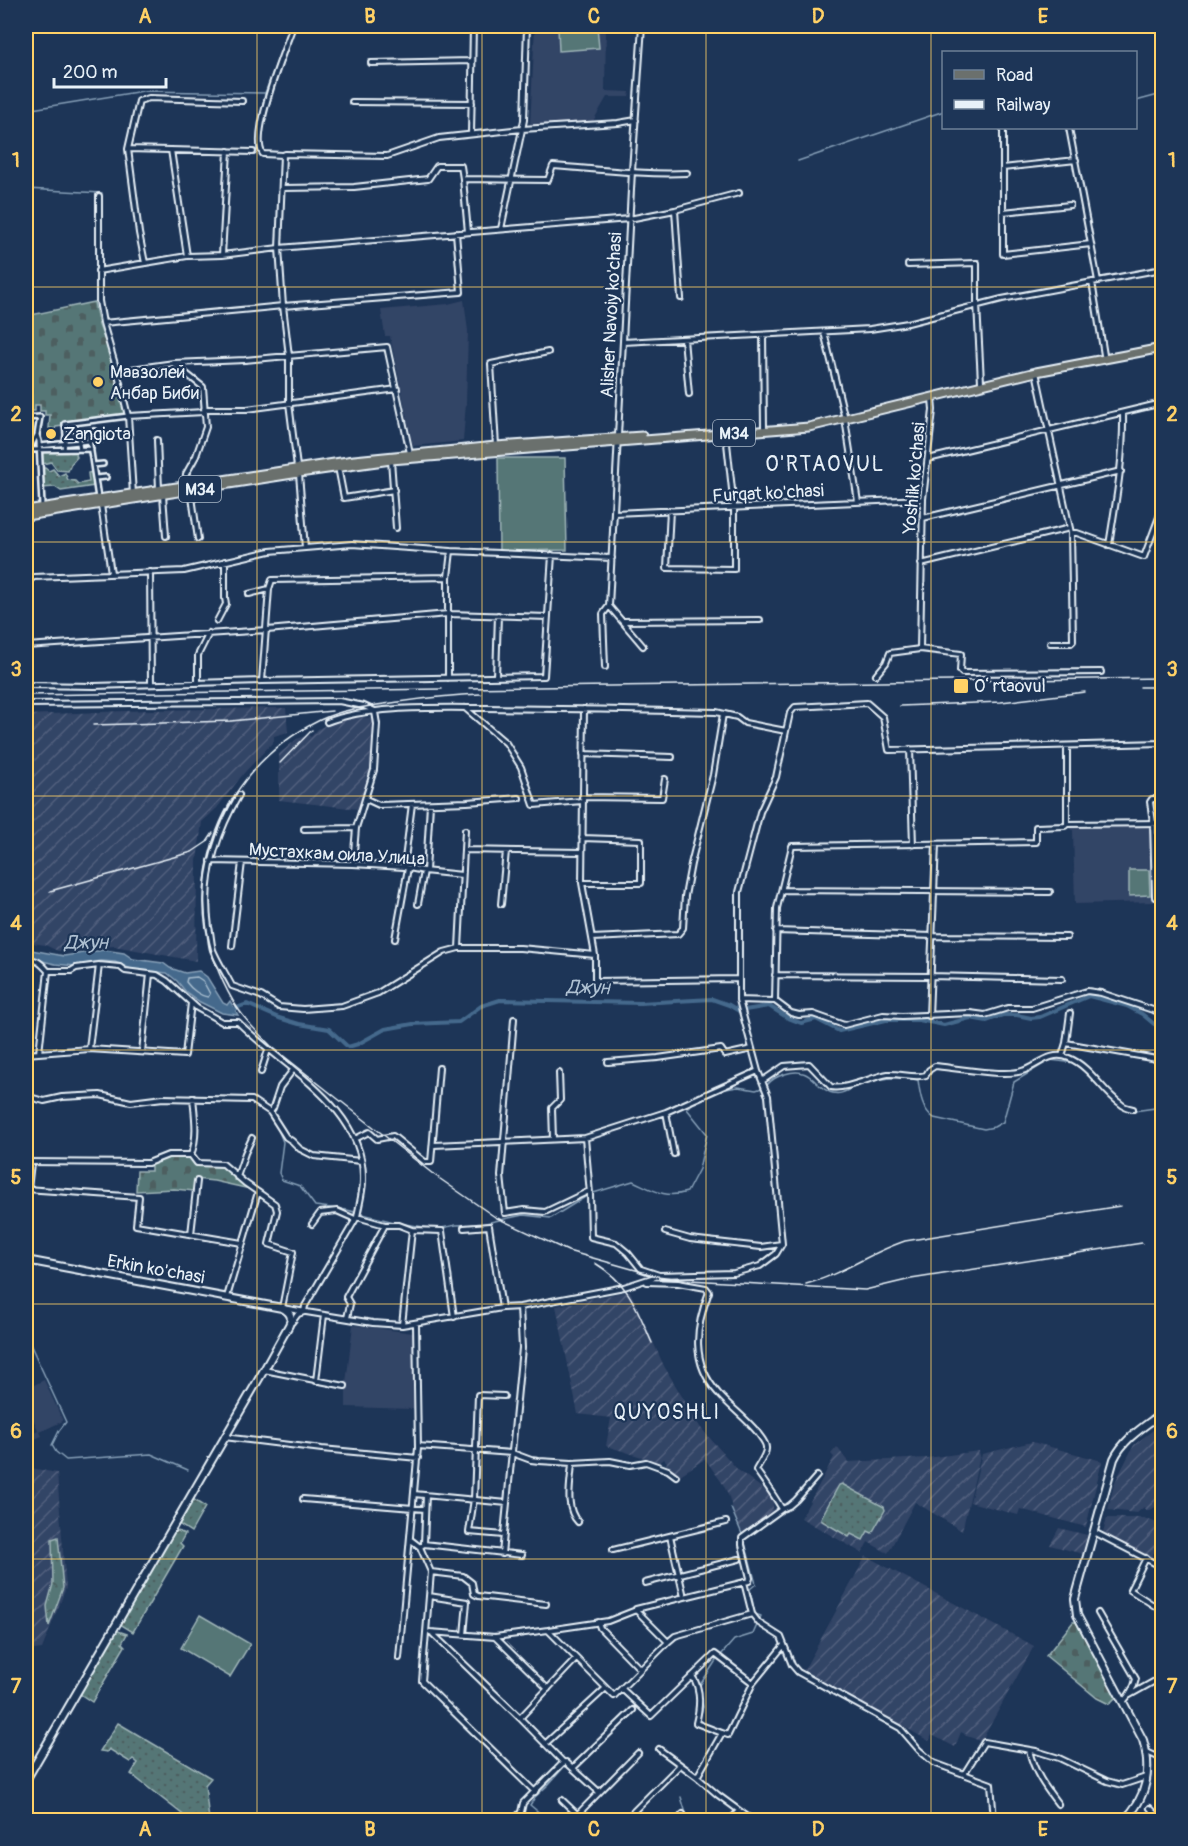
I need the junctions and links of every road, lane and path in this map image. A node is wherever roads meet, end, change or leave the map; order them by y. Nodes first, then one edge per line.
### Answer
1 (293, 26) edge
2 (473, 26) edge
3 (527, 26) edge
4 (642, 26) edge
5 (472, 61) junction
6 (371, 63) dead end
7 (242, 101) dead end
8 (352, 102) dead end
9 (472, 103) junction
10 (636, 120) junction
11 (522, 129) junction
12 (1003, 129) edge
13 (1069, 129) edge
14 (471, 134) junction
15 (128, 149) junction
16 (171, 150) junction
17 (228, 151) junction
18 (252, 152) dead end
19 (283, 155) junction
20 (1076, 160) junction
21 (1003, 168) junction
22 (632, 171) junction
23 (687, 173) dead end
24 (463, 179) junction
25 (511, 180) junction
26 (282, 188) junction
27 (739, 193) dead end
28 (99, 196) dead end
29 (1070, 205) dead end
30 (675, 210) junction
31 (1003, 212) junction
32 (629, 219) junction
33 (501, 230) junction
34 (468, 232) junction
35 (456, 233) junction
36 (1091, 244) junction
37 (279, 248) junction
38 (222, 255) junction
39 (187, 256) junction
40 (145, 263) junction
41 (908, 265) dead end
42 (1162, 269) edge
43 (98, 271) junction
44 (1098, 281) junction
45 (1092, 282) junction
46 (681, 298) dead end
47 (977, 304) junction
48 (283, 306) junction
49 (103, 323) junction
50 (824, 333) junction
51 (764, 335) junction
52 (684, 339) junction
53 (623, 342) junction
54 (1162, 346) edge
55 (548, 352) dead end
56 (1104, 355) junction
57 (289, 356) junction
58 (174, 363) junction
59 (117, 370) junction
60 (1036, 372) junction
61 (981, 382) junction
62 (397, 389) junction
63 (689, 394) dead end
64 (932, 396) junction
65 (289, 403) junction
66 (1162, 403) edge
67 (204, 410) junction
68 (1123, 413) junction
69 (128, 416) junction
70 (844, 417) junction
71 (26, 418) edge
72 (764, 427) junction
73 (1049, 430) junction
74 (94, 431) dead end
75 (88, 432) junction
76 (76, 433) junction
77 (726, 434) junction
78 (37, 435) junction
79 (66, 435) junction
80 (100, 440) dead end
81 (157, 440) dead end
82 (617, 440) junction
83 (26, 441) edge
84 (34, 441) junction
85 (90, 441) junction
86 (78, 442) junction
87 (65, 443) junction
88 (39, 446) junction
89 (496, 446) junction
90 (27, 449) edge
91 (80, 449) junction
92 (91, 449) junction
93 (64, 450) junction
94 (410, 453) junction
95 (928, 459) junction
96 (391, 460) junction
97 (103, 464) dead end
98 (93, 465) junction
99 (338, 467) junction
100 (298, 470) junction
101 (1120, 471) junction
102 (106, 477) dead end
103 (95, 478) junction
104 (1061, 485) junction
105 (188, 488) junction
106 (394, 490) junction
107 (161, 492) junction
108 (134, 496) junction
109 (923, 499) junction
110 (100, 501) junction
111 (858, 502) junction
112 (42, 508) junction
113 (734, 508) junction
114 (1162, 509) edge
115 (26, 510) edge
116 (670, 510) junction
117 (614, 513) junction
118 (26, 516) edge
119 (923, 518) junction
120 (396, 528) dead end
121 (1071, 530) junction
122 (166, 536) dead end
123 (198, 539) dead end
124 (1109, 545) junction
125 (305, 548) junction
126 (451, 551) junction
127 (552, 555) junction
128 (612, 558) junction
129 (225, 561) junction
130 (921, 564) junction
131 (150, 572) junction
132 (111, 573) junction
133 (448, 577) junction
134 (26, 582) edge
135 (269, 588) junction
136 (249, 594) dead end
137 (609, 606) junction
138 (448, 614) junction
139 (498, 615) junction
140 (548, 617) junction
141 (760, 620) dead end
142 (217, 621) dead end
143 (622, 621) junction
144 (267, 630) junction
145 (209, 633) junction
146 (151, 638) junction
147 (1050, 643) dead end
148 (26, 646) edge
149 (643, 646) dead end
150 (920, 649) junction
151 (605, 667) dead end
152 (1101, 672) dead end
153 (876, 675) dead end
154 (496, 677) junction
155 (448, 678) junction
156 (262, 681) junction
157 (151, 684) junction
158 (198, 684) junction
159 (26, 686) edge
160 (26, 704) edge
161 (465, 708) junction
162 (584, 709) junction
163 (375, 712) junction
164 (723, 714) junction
165 (327, 722) dead end
166 (786, 731) junction
167 (1162, 744) edge
168 (1067, 746) junction
169 (910, 749) junction
170 (583, 754) junction
171 (672, 757) dead end
172 (665, 779) dead end
173 (239, 795) dead end
174 (519, 798) dead end
175 (366, 799) junction
176 (582, 799) junction
177 (1162, 799) edge
178 (412, 804) junction
179 (430, 804) junction
180 (1154, 822) junction
181 (1162, 823) edge
182 (1067, 824) junction
183 (356, 828) junction
184 (304, 829) dead end
185 (465, 830) dead end
186 (582, 838) junction
187 (1154, 842) junction
188 (1162, 842) edge
189 (936, 844) junction
190 (913, 845) junction
191 (464, 849) junction
192 (506, 850) junction
193 (582, 852) junction
194 (211, 861) junction
195 (242, 862) junction
196 (353, 864) junction
197 (406, 868) junction
198 (1155, 870) junction
199 (1162, 870) edge
200 (425, 871) junction
201 (462, 875) junction
202 (582, 883) junction
203 (782, 890) junction
204 (933, 890) junction
205 (1050, 892) dead end
206 (1155, 897) dead end
207 (418, 904) dead end
208 (501, 904) dead end
209 (776, 932) junction
210 (933, 936) junction
211 (1067, 937) dead end
212 (592, 938) junction
213 (395, 939) dead end
214 (232, 946) dead end
215 (459, 948) junction
216 (595, 955) junction
217 (26, 959) edge
218 (99, 965) junction
219 (48, 971) junction
220 (150, 974) junction
221 (775, 975) junction
222 (930, 975) junction
223 (738, 979) junction
224 (1062, 979) dead end
225 (739, 1000) junction
226 (775, 1001) junction
227 (191, 1003) junction
228 (1070, 1013) dead end
229 (1162, 1013) edge
230 (929, 1016) junction
231 (514, 1019) dead end
232 (1066, 1043) junction
233 (89, 1048) junction
234 (752, 1049) junction
235 (268, 1050) junction
236 (142, 1052) junction
237 (39, 1053) junction
238 (26, 1054) edge
239 (1062, 1056) junction
240 (1162, 1060) edge
241 (608, 1062) dead end
242 (440, 1068) dead end
243 (292, 1070) junction
244 (758, 1071) junction
245 (261, 1072) dead end
246 (559, 1073) dead end
247 (762, 1081) junction
248 (26, 1096) edge
249 (193, 1098) junction
250 (1133, 1109) dead end
251 (270, 1112) junction
252 (666, 1112) junction
253 (252, 1138) dead end
254 (585, 1138) junction
255 (355, 1139) junction
256 (553, 1139) junction
257 (503, 1142) junction
258 (434, 1145) junction
259 (674, 1154) dead end
260 (191, 1155) junction
261 (362, 1161) junction
262 (26, 1162) edge
263 (31, 1163) junction
264 (237, 1177) junction
265 (197, 1181) dead end
266 (27, 1189) edge
267 (590, 1191) junction
268 (258, 1192) junction
269 (356, 1218) junction
270 (312, 1224) dead end
271 (384, 1225) junction
272 (464, 1228) dead end
273 (412, 1230) junction
274 (665, 1232) dead end
275 (191, 1234) junction
276 (242, 1243) junction
277 (782, 1244) junction
278 (26, 1260) edge
279 (659, 1275) junction
280 (643, 1281) junction
281 (227, 1297) junction
282 (520, 1307) junction
283 (282, 1308) junction
284 (502, 1308) junction
285 (304, 1312) junction
286 (324, 1315) junction
287 (454, 1317) junction
288 (346, 1318) junction
289 (416, 1324) junction
290 (289, 1325) junction
291 (402, 1325) junction
292 (264, 1370) junction
293 (316, 1381) junction
294 (345, 1386) dead end
295 (504, 1396) dead end
296 (1162, 1413) edge
297 (223, 1437) junction
298 (418, 1446) junction
299 (477, 1450) junction
300 (512, 1453) junction
301 (418, 1458) junction
302 (572, 1463) junction
303 (676, 1476) dead end
304 (817, 1476) dead end
305 (414, 1494) junction
306 (426, 1495) junction
307 (303, 1499) dead end
308 (474, 1499) junction
309 (507, 1503) junction
310 (414, 1508) junction
311 (425, 1509) junction
312 (782, 1509) junction
313 (578, 1522) dead end
314 (726, 1522) dead end
315 (1094, 1532) junction
316 (504, 1535) junction
317 (670, 1536) junction
318 (411, 1540) junction
319 (422, 1546) junction
320 (613, 1550) dead end
321 (502, 1554) junction
322 (522, 1555) dead end
323 (739, 1558) dead end
324 (1146, 1558) junction
325 (1162, 1567) edge
326 (431, 1572) junction
327 (679, 1574) junction
328 (744, 1582) junction
329 (645, 1583) dead end
330 (429, 1596) junction
331 (684, 1597) junction
332 (546, 1604) dead end
333 (636, 1610) junction
334 (1161, 1610) edge
335 (1098, 1613) dead end
336 (752, 1614) junction
337 (598, 1622) junction
338 (548, 1630) junction
339 (428, 1631) junction
340 (464, 1635) junction
341 (495, 1637) junction
342 (668, 1642) junction
343 (784, 1645) junction
344 (399, 1658) dead end
345 (576, 1659) junction
346 (640, 1669) junction
347 (692, 1676) junction
348 (1162, 1677) edge
349 (753, 1683) junction
350 (606, 1688) junction
351 (548, 1689) junction
352 (622, 1689) junction
353 (1126, 1699) junction
354 (633, 1710) dead end
355 (520, 1718) junction
356 (722, 1733) junction
357 (545, 1744) junction
358 (659, 1749) dead end
359 (1029, 1750) junction
360 (1147, 1752) junction
361 (638, 1753) dead end
362 (1162, 1759) edge
363 (564, 1763) junction
364 (680, 1765) junction
365 (573, 1768) junction
366 (964, 1774) junction
367 (697, 1777) junction
368 (1147, 1777) junction
369 (26, 1780) edge
370 (535, 1792) junction
371 (599, 1792) junction
372 (562, 1800) dead end
373 (1058, 1804) dead end
374 (1150, 1808) dead end
375 (739, 1811) junction
376 (577, 1815) junction
377 (684, 1815) dead end
378 (1162, 1820) edge
379 (514, 1821) edge
380 (583, 1821) edge
381 (624, 1821) edge
382 (678, 1821) edge
383 (730, 1821) edge
384 (752, 1821) edge
385 (994, 1821) edge
386 (1124, 1821) edge

1 - 19 street
2 - 5 street
3 - 11 street
4 - 10 street, Alisher Navoiy ko'chasi
5 - 6 street
5 - 9 street
7 - 15 street
8 - 9 street
9 - 14 street
10 - 11 street
10 - 22 street, Alisher Navoiy ko'chasi
11 - 14 street
11 - 25 street
12 - 21 street
13 - 20 street
14 - 19 street
15 - 16 street
15 - 40 street
16 - 17 street
16 - 39 street
17 - 18 street
17 - 38 street
19 - 26 street
20 - 21 street
20 - 36 street
21 - 31 street
22 - 23 street
22 - 25 street
22 - 32 street, Alisher Navoiy ko'chasi
24 - 25 street
24 - 26 street
24 - 34 street
25 - 33 street
26 - 37 street
27 - 30 street
28 - 43 street
29 - 31 street
30 - 32 street
30 - 46 street
31 - 36 street
32 - 33 street
32 - 53 street, Alisher Navoiy ko'chasi
33 - 34 street
34 - 35 street
35 - 37 street
35 - 48 street
36 - 44 street
37 - 38 street
37 - 48 street
38 - 39 street
39 - 40 street
40 - 43 street
41 - 47 street
42 - 44 street
43 - 49 street
44 - 45 street
45 - 47 street
45 - 56 street
47 - 50 street
47 - 61 street
48 - 49 street
48 - 57 street
49 - 59 street
50 - 51 street
50 - 70 street
51 - 52 street
51 - 72 street
52 - 53 street
52 - 63 street
53 - 82 street, Alisher Navoiy ko'chasi
54 - 56 main road, M34
54 - 60 main road, M34
55 - 89 street
56 - 61 main road, M34
57 - 58 street
57 - 62 street
57 - 65 street
58 - 59 street
58 - 67 street
59 - 69 street
60 - 64 main road, M34
60 - 73 street
61 - 64 main road, M34
62 - 65 street
62 - 94 street
64 - 70 main road, M34
64 - 95 street, Yoshlik ko'chasi
65 - 67 street
65 - 100 street
66 - 68 street
67 - 69 street
67 - 105 street
68 - 73 street
68 - 101 street
69 - 79 street
69 - 108 street
70 - 72 main road, M34
70 - 77 main road, M34
70 - 111 street
71 - 78 street
72 - 82 main road, M34
73 - 95 street
73 - 104 street
74 - 75 street
75 - 76 street
75 - 85 street
76 - 79 street
76 - 86 street
77 - 82 main road, M34
77 - 113 street
78 - 84 street
78 - 88 street
79 - 87 street
80 - 85 street
81 - 107 street
82 - 89 main road, M34
82 - 96 main road, M34
82 - 117 street, Alisher Navoiy ko'chasi
83 - 84 street
84 - 88 street
84 - 88 street
84 - 90 street
85 - 86 street
85 - 92 street
86 - 87 street
86 - 91 street
87 - 88 street
87 - 93 street
88 - 90 street
88 - 93 street
88 - 112 street
89 - 94 main road, M34
91 - 92 street
91 - 93 street
92 - 98 street
94 - 100 main road, M34
95 - 109 street, Yoshlik ko'chasi
96 - 99 main road, M34
96 - 106 street
97 - 98 street
98 - 103 street
99 - 100 main road, M34
99 - 106 street
100 - 105 main road, M34
100 - 125 street
101 - 104 street
101 - 124 street
102 - 103 street
103 - 110 street
104 - 119 street
104 - 121 street
105 - 107 main road, M34
105 - 123 street
106 - 120 street
107 - 108 main road, M34
107 - 122 street
108 - 110 main road, M34
109 - 111 street, Furqat ko'chasi
109 - 119 street, Yoshlik ko'chasi
110 - 112 main road, M34
110 - 118 main road, M34
110 - 132 street
111 - 113 street, Furqat ko'chasi
112 - 115 main road, M34
113 - 116 street, Furqat ko'chasi
113 - 116 street
114 - 124 street
116 - 117 street, Furqat ko'chasi
117 - 128 street, Alisher Navoiy ko'chasi
119 - 130 street, Yoshlik ko'chasi
121 - 124 street
121 - 130 street
121 - 147 street
125 - 126 street
125 - 129 street
126 - 127 street
126 - 133 street
127 - 128 street
127 - 140 street
128 - 137 street, Alisher Navoiy ko'chasi
129 - 131 street
129 - 142 street
130 - 150 street, Yoshlik ko'chasi
131 - 132 street
131 - 146 street
132 - 134 street
133 - 135 street
133 - 138 street
135 - 136 street
135 - 144 street
137 - 143 street
137 - 151 street, Alisher Navoiy ko'chasi
138 - 139 street
138 - 144 street
138 - 155 street
139 - 140 street
139 - 154 street
140 - 154 street
141 - 143 street
143 - 149 street
144 - 145 street
144 - 156 street
145 - 146 street
145 - 158 street
146 - 148 street
146 - 157 street
150 - 152 street
150 - 153 street
154 - 155 street
155 - 156 street
156 - 158 street
157 - 158 street
157 - 159 street
160 - 163 street
161 - 162 street
161 - 163 street
161 - 176 street
162 - 164 street
162 - 170 street
163 - 165 street
163 - 175 street
164 - 166 street
164 - 212 street
166 - 169 street
166 - 223 street
167 - 168 street
168 - 169 street
168 - 182 street
169 - 190 street
170 - 171 street
170 - 176 street
172 - 176 street
173 - 194 street
174 - 179 street
175 - 178 street
175 - 183 street
176 - 186 street
177 - 180 street
178 - 179 street
178 - 197 street
179 - 200 street
180 - 181 street
180 - 182 street
180 - 187 street
182 - 189 street
183 - 184 street
183 - 196 street
185 - 191 street
186 - 193 street
186 - 202 street
187 - 188 street
187 - 198 street
189 - 190 street
189 - 204 street
190 - 203 street
191 - 192 street
191 - 201 street
192 - 193 street
192 - 208 street
193 - 202 street
194 - 195 street, Мустахкам оила Улица
194 - 215 street
195 - 196 street, Мустахкам оила Улица
195 - 214 street
196 - 197 street, Мустахкам оила Улица
197 - 200 street, Мустахкам оила Улица
197 - 213 street
198 - 199 street
198 - 206 street
200 - 201 street, Мустахкам оила Улица
200 - 207 street
201 - 215 street
202 - 212 street
203 - 204 street
203 - 209 street
204 - 205 street
204 - 210 street
209 - 210 street
209 - 221 street
210 - 211 street
210 - 222 street
212 - 216 street
215 - 216 street
216 - 223 street
217 - 219 street
218 - 219 street
218 - 220 street
218 - 233 street
219 - 237 street
220 - 227 street
220 - 236 street
221 - 222 street
221 - 226 street
222 - 224 street
222 - 230 street
223 - 225 street
225 - 226 street
225 - 234 street
226 - 230 street
227 - 235 street
227 - 236 street
228 - 232 street
229 - 230 street
231 - 257 street
232 - 239 street
232 - 240 street
233 - 236 street
233 - 237 street
234 - 241 street
234 - 244 street
235 - 243 street
235 - 245 street
237 - 238 street
239 - 247 street
239 - 250 street
242 - 258 street
243 - 251 street
243 - 255 street
244 - 247 street
244 - 252 street
246 - 256 street
247 - 277 street
248 - 249 street
249 - 251 street
249 - 260 street
251 - 261 street
252 - 254 street
252 - 259 street
253 - 264 street
254 - 256 street
254 - 267 street
255 - 258 street
255 - 261 street
256 - 257 street
257 - 258 street
257 - 267 street
260 - 263 street
260 - 264 street
261 - 269 street
262 - 263 street
263 - 266 street
264 - 268 street
265 - 275 street
266 - 275 street
267 - 279 street
268 - 276 street
268 - 283 street
269 - 270 street
269 - 271 street
269 - 285 street
271 - 273 street
271 - 288 street
272 - 284 street
273 - 287 street
273 - 291 street
274 - 277 street
275 - 276 street
276 - 281 street
277 - 279 street
278 - 281 main road, Erkin ko'chasi
279 - 280 street
280 - 282 street
280 - 312 street
281 - 283 main road, Erkin ko'chasi
282 - 284 street
282 - 300 street
283 - 285 street
283 - 290 main road
284 - 287 street
285 - 286 street
285 - 290 street
286 - 288 street
286 - 293 street
287 - 289 street
288 - 291 street
289 - 291 street
289 - 298 street
290 - 292 main road
292 - 293 street
292 - 297 main road
293 - 294 street
295 - 299 street
296 - 315 main road
297 - 301 street
297 - 369 main road
298 - 299 street
298 - 301 street
299 - 300 street
299 - 308 street
300 - 302 street
300 - 309 street
301 - 305 street
302 - 303 street
302 - 313 street
304 - 312 street
305 - 306 street
305 - 310 street
306 - 308 street
306 - 311 street
307 - 310 street
308 - 309 street
308 - 316 street
309 - 316 street
310 - 311 street
310 - 318 street
311 - 319 street
312 - 328 street
314 - 317 street
315 - 324 street
315 - 353 main road
316 - 321 street
317 - 320 street
317 - 327 street
318 - 319 street
318 - 344 street
319 - 321 street
319 - 326 street
321 - 322 street
323 - 327 street
324 - 325 street
324 - 334 street
326 - 330 street
326 - 332 street
327 - 329 street
327 - 331 street
328 - 331 street
328 - 336 street
330 - 339 street
330 - 340 street
331 - 333 street
333 - 337 street
333 - 342 street
335 - 353 street
336 - 342 street
336 - 343 street
337 - 338 street
337 - 346 street
338 - 341 street
338 - 345 street
339 - 340 street
339 - 355 street
339 - 370 street
340 - 341 street
341 - 351 street
342 - 346 street
343 - 349 street
343 - 366 street
345 - 350 street
345 - 351 street
346 - 352 street
347 - 349 street
347 - 352 street
347 - 356 street
348 - 353 street
349 - 356 street
350 - 352 street
350 - 357 street
351 - 355 street
353 - 360 main road
354 - 365 street
355 - 357 street
356 - 367 street
357 - 363 street
358 - 364 street
359 - 366 street
359 - 368 street
359 - 373 street
360 - 362 street
360 - 368 main road
361 - 371 street
363 - 365 street
363 - 370 street
364 - 367 street
364 - 381 street
365 - 371 street
366 - 385 street
367 - 375 street
368 - 386 main road
370 - 379 street
371 - 376 street
372 - 376 street
374 - 378 street
375 - 383 street
375 - 384 street
376 - 380 street
377 - 382 street

